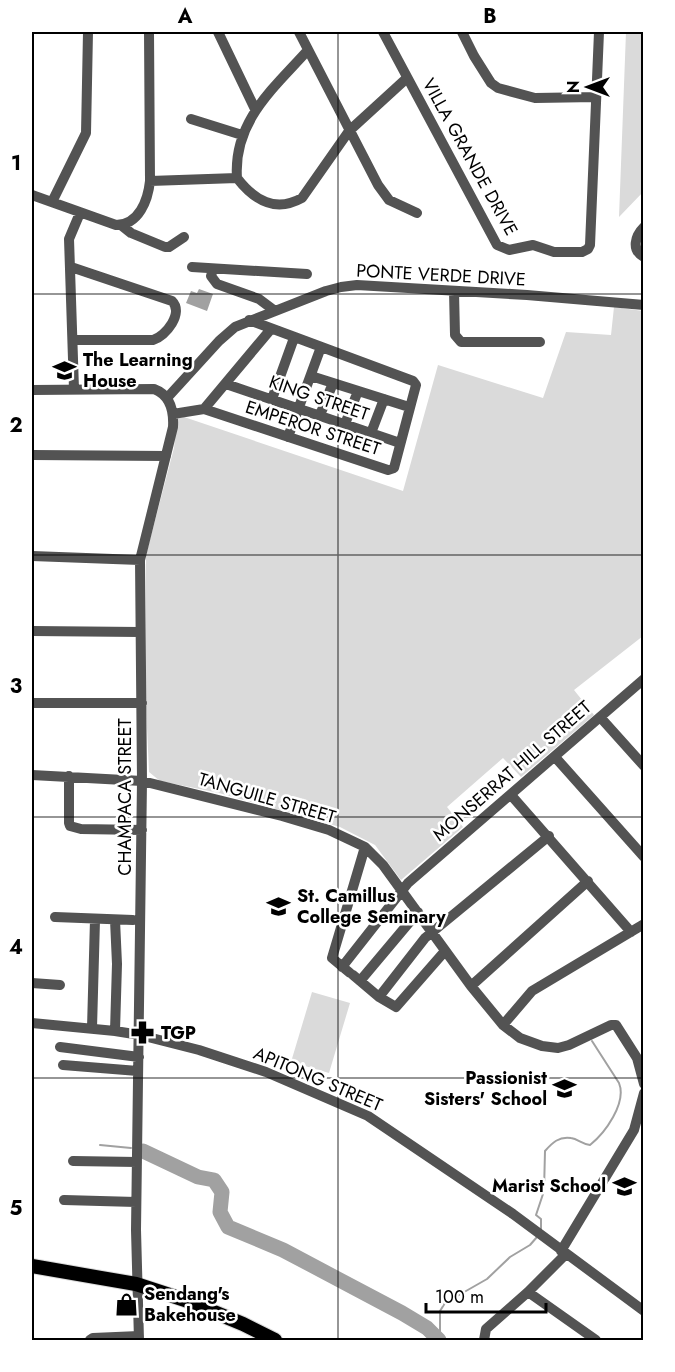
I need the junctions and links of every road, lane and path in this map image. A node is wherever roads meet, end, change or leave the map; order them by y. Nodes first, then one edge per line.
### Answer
1 (88, 32) edge
2 (149, 32) edge
3 (218, 32) edge
4 (299, 32) edge
5 (383, 32) edge
6 (462, 32) edge
7 (594, 32) edge
8 (599, 32) edge
9 (308, 50) junction
10 (407, 78) junction
11 (596, 97) junction
12 (255, 109) junction
13 (191, 119) dead end
14 (349, 131) junction
15 (242, 135) junction
16 (237, 177) junction
17 (150, 181) junction
18 (32, 195) edge
19 (52, 202) junction
20 (80, 213) junction
21 (417, 213) dead end
22 (121, 225) junction
23 (640, 232) edge
24 (184, 237) dead end
25 (644, 257) edge
26 (71, 267) junction
27 (192, 267) dead end
28 (213, 269) junction
29 (307, 274) dead end
30 (454, 291) junction
31 (644, 305) edge
32 (275, 311) junction
33 (249, 320) junction
34 (271, 329) junction
35 (294, 338) junction
36 (74, 340) junction
37 (540, 342) dead end
38 (321, 347) junction
39 (311, 376) junction
40 (333, 383) junction
41 (226, 384) junction
42 (74, 389) junction
43 (32, 390) edge
44 (358, 391) junction
45 (167, 398) junction
46 (272, 399) junction
47 (384, 399) junction
48 (409, 407) junction
49 (299, 408) junction
50 (204, 409) junction
51 (173, 414) junction
52 (320, 416) junction
53 (345, 424) junction
54 (371, 433) junction
55 (288, 437) junction
56 (400, 443) junction
57 (32, 455) edge
58 (166, 456) junction
59 (32, 556) edge
60 (141, 560) junction
61 (32, 631) edge
62 (141, 632) junction
63 (644, 679) edge
64 (32, 703) edge
65 (142, 704) junction
66 (600, 717) junction
67 (555, 757) junction
68 (644, 766) edge
69 (32, 776) edge
70 (69, 776) junction
71 (142, 781) junction
72 (511, 795) junction
73 (142, 830) junction
74 (549, 836) junction
75 (365, 847) junction
76 (644, 857) edge
77 (588, 881) junction
78 (402, 889) junction
79 (416, 914) junction
80 (55, 917) dead end
81 (95, 920) junction
82 (115, 920) junction
83 (133, 920) dead end
84 (644, 924) edge
85 (431, 932) junction
86 (631, 932) junction
87 (446, 951) junction
88 (351, 974) junction
89 (32, 984) edge
90 (60, 985) dead end
91 (471, 986) junction
92 (379, 997) junction
93 (32, 1023) edge
94 (503, 1025) junction
95 (92, 1028) junction
96 (115, 1031) junction
97 (140, 1035) junction
98 (60, 1047) dead end
99 (139, 1057) junction
100 (63, 1065) dead end
101 (138, 1071) junction
102 (644, 1084) edge
103 (644, 1093) edge
104 (73, 1161) dead end
105 (137, 1162) junction
106 (64, 1200) dead end
107 (136, 1202) junction
108 (564, 1253) junction
109 (32, 1266) edge
110 (136, 1284) junction
111 (528, 1292) junction
112 (644, 1311) edge
113 (139, 1338) edge
114 (90, 1341) edge
115 (274, 1341) edge
116 (484, 1341) edge
117 (596, 1341) edge

1 - 19 street
2 - 17 street
3 - 12 street
4 - 9 street
5 - 10 street, VILLA GRANDE DRIVE
6 - 11 street
7 - 8 street
8 - 11 street
9 - 12 street
9 - 14 street
10 - 11 street, VILLA GRANDE DRIVE
10 - 14 street
12 - 15 street
13 - 15 street
14 - 16 street
14 - 21 street
15 - 16 street
16 - 17 street
17 - 22 street
18 - 19 street
19 - 20 street
20 - 22 street
20 - 26 street
22 - 24 street
23 - 25 street
26 - 36 street
26 - 36 street
27 - 28 street
28 - 29 street
28 - 32 street
30 - 31 street, PONTE VERDE DRIVE
30 - 32 street, PONTE VERDE DRIVE
30 - 37 street
32 - 33 street, PONTE VERDE DRIVE
33 - 34 street, EMPEROR STREET
33 - 45 street, PONTE VERDE DRIVE
34 - 35 street, EMPEROR STREET
34 - 41 street
35 - 38 street, EMPEROR STREET
35 - 46 street
36 - 42 street
38 - 39 street
38 - 48 street, EMPEROR STREET
39 - 40 street
39 - 49 street
40 - 44 street
40 - 52 street
41 - 46 street, KING STREET
41 - 50 street
42 - 43 street
42 - 45 street
44 - 47 street
44 - 53 street
45 - 51 street, CHAMPACA STREET
46 - 49 street, KING STREET
47 - 48 street
47 - 54 street
48 - 56 street, EMPEROR STREET
49 - 52 street, KING STREET
49 - 55 street
50 - 51 street, EMPEROR STREET
50 - 55 street, EMPEROR STREET
51 - 58 street, CHAMPACA STREET
52 - 53 street, KING STREET
53 - 54 street, KING STREET
54 - 56 street, KING STREET
55 - 56 street, EMPEROR STREET
57 - 58 street
58 - 60 street, CHAMPACA STREET
59 - 60 street
60 - 62 street, CHAMPACA STREET
61 - 62 street
62 - 65 street, CHAMPACA STREET
63 - 66 street, MONSERRAT HILL STREET
64 - 65 street
65 - 71 street, CHAMPACA STREET
66 - 67 street, MONSERRAT HILL STREET
66 - 68 street
67 - 72 street, MONSERRAT HILL STREET
67 - 76 street
69 - 70 street, TANGUILE STREET
70 - 71 street, TANGUILE STREET
70 - 73 street
71 - 73 street, CHAMPACA STREET
71 - 75 street, TANGUILE STREET
72 - 74 street
72 - 78 street, MONSERRAT HILL STREET
73 - 97 street, CHAMPACA STREET
74 - 77 street
74 - 85 street
75 - 78 street, TANGUILE STREET
75 - 88 street
77 - 86 street
77 - 91 street
78 - 79 street, TANGUILE STREET
78 - 88 street, MONSERRAT HILL STREET
79 - 85 street, TANGUILE STREET
79 - 88 street
80 - 81 street
81 - 82 street
81 - 95 street
82 - 83 street
82 - 96 street
84 - 86 street
85 - 87 street, TANGUILE STREET
85 - 92 street
86 - 94 street
87 - 91 street, TANGUILE STREET
87 - 92 street
88 - 92 street
89 - 90 street
91 - 94 street, TANGUILE STREET
93 - 95 street, APITONG STREET
94 - 102 street, TANGUILE STREET
95 - 96 street, APITONG STREET
96 - 97 street, APITONG STREET
97 - 99 street, CHAMPACA STREET
97 - 108 street, APITONG STREET
98 - 99 street
99 - 101 street, CHAMPACA STREET
100 - 101 street
101 - 105 street, CHAMPACA STREET
103 - 108 street
104 - 105 street
105 - 107 street, CHAMPACA STREET
106 - 107 street
107 - 110 street, CHAMPACA STREET
108 - 111 street
108 - 112 street, APITONG STREET
109 - 110 main road
110 - 113 street, CHAMPACA STREET
110 - 115 main road
111 - 116 street
111 - 117 street
113 - 114 street

